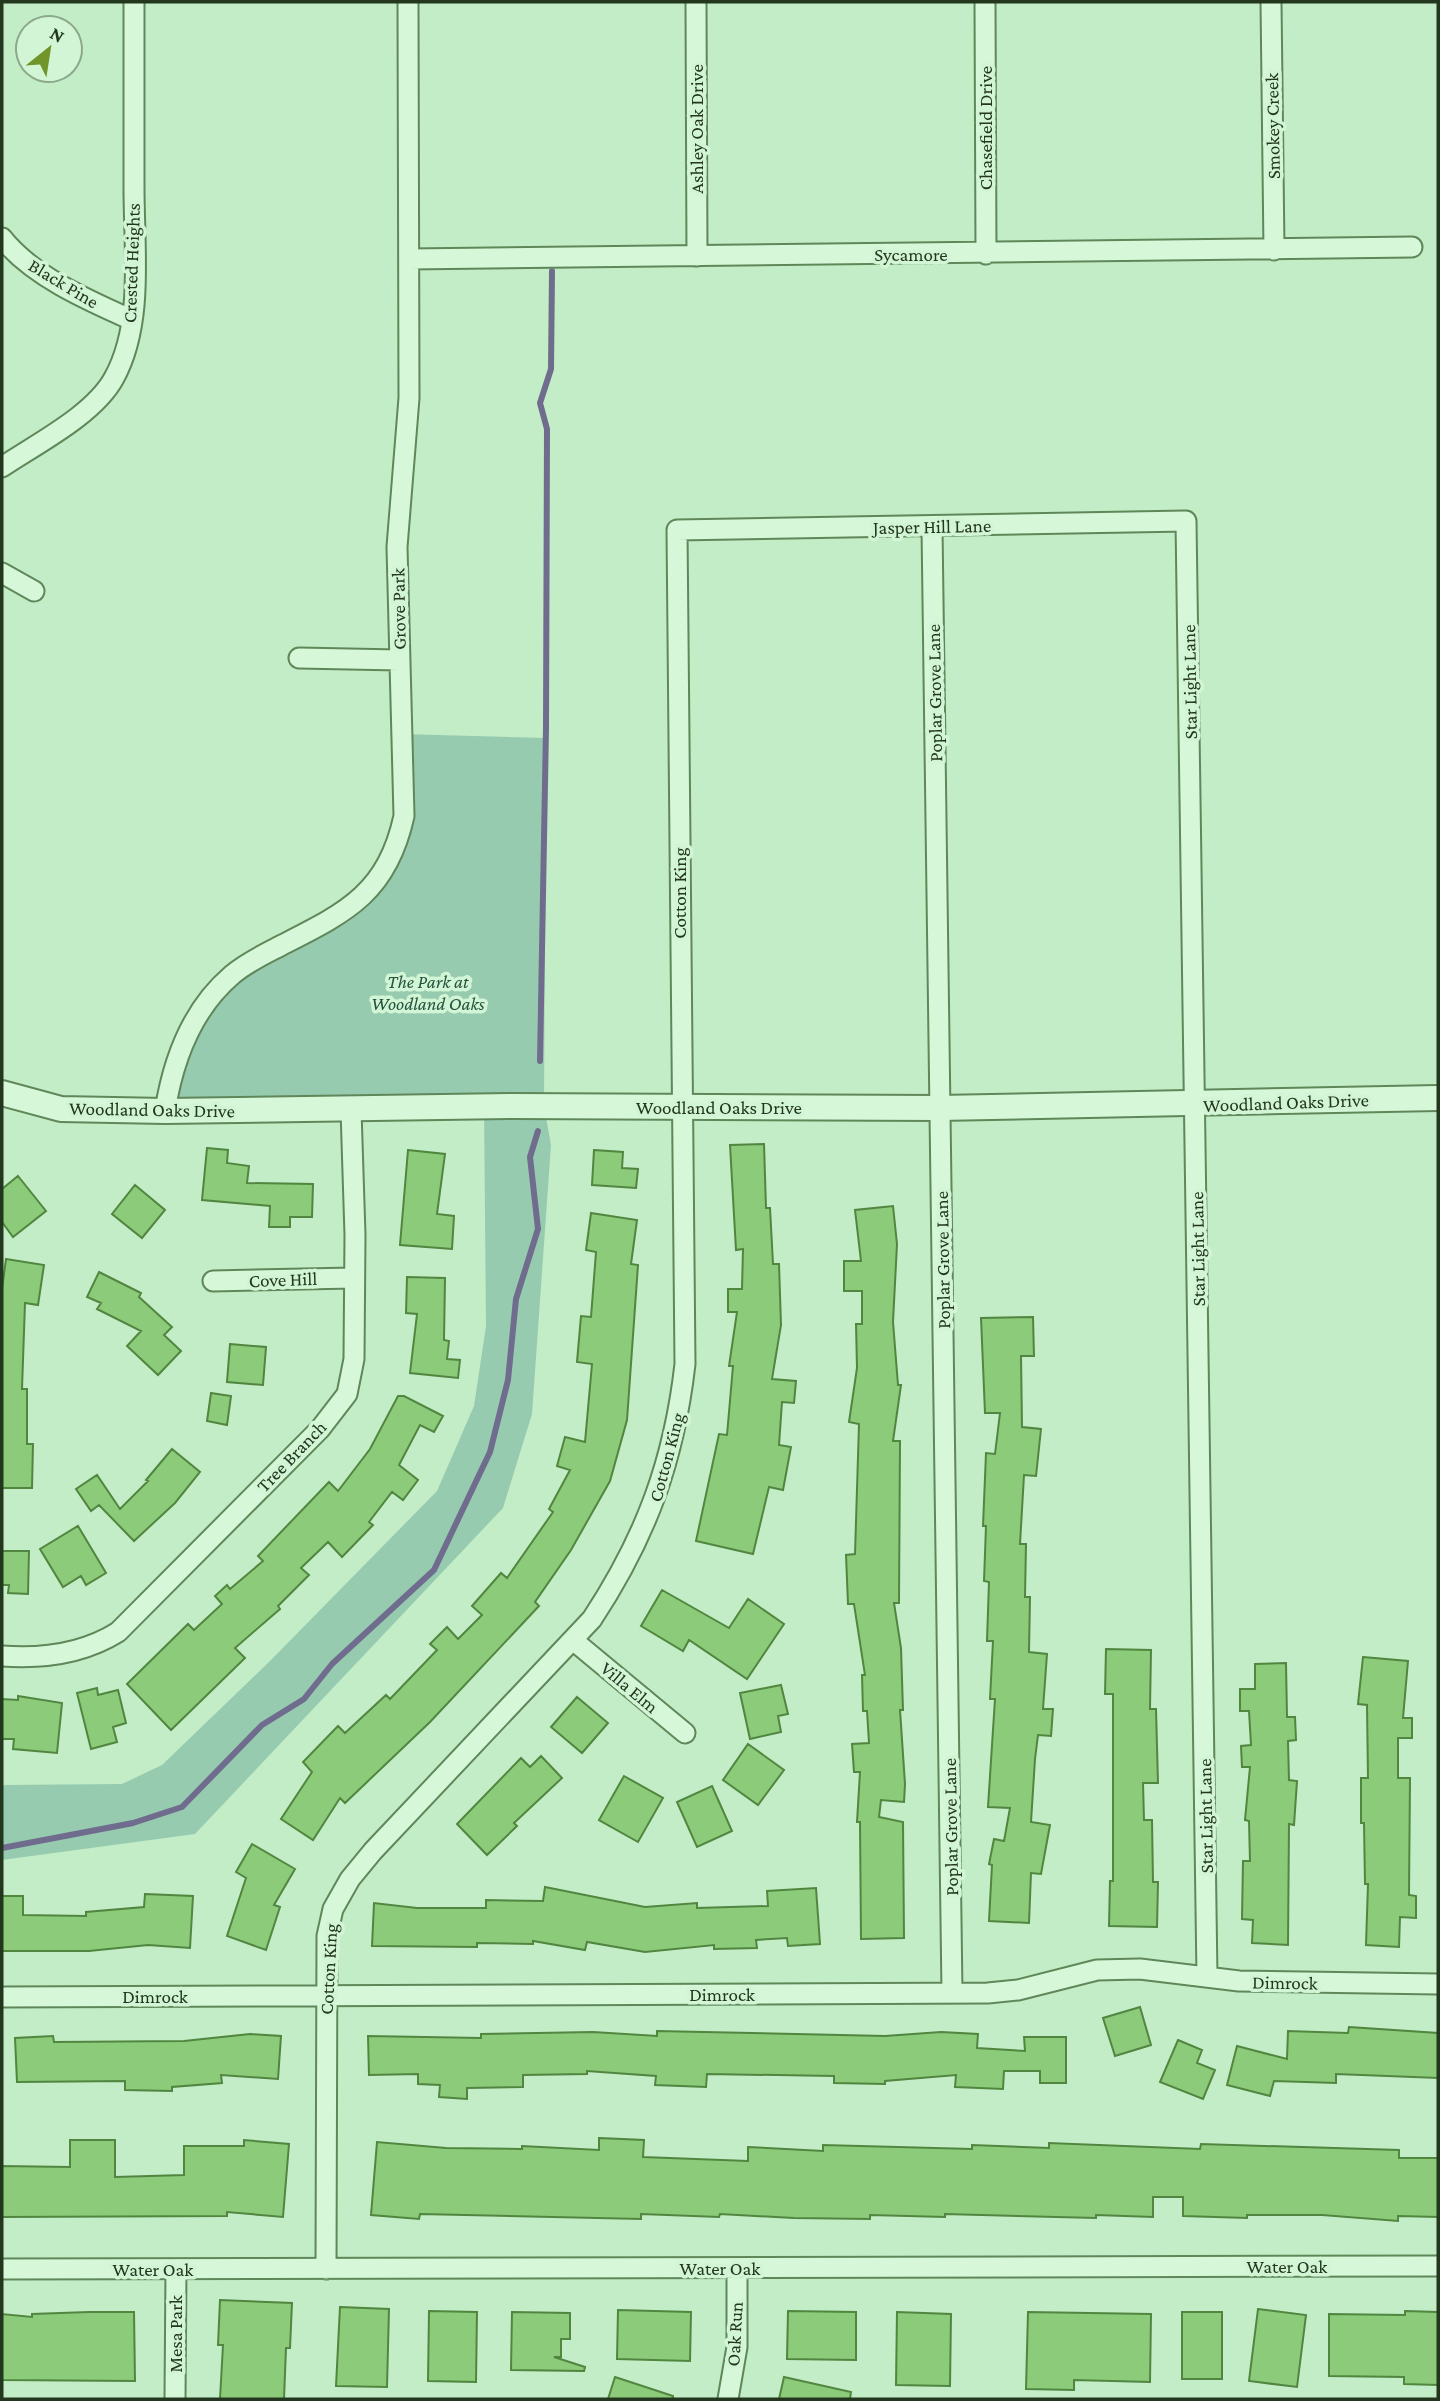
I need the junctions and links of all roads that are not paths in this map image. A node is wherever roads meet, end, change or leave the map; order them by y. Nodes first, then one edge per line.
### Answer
1 (134, 2) edge
2 (408, 2) edge
3 (696, 2) edge
4 (985, 2) edge
5 (1270, 2) edge
6 (2, 237) edge
7 (1412, 247) dead end
8 (1274, 250) junction
9 (986, 254) junction
10 (697, 256) junction
11 (410, 259) junction
12 (132, 320) junction
13 (2, 467) edge
14 (1186, 521) joint
15 (932, 527) junction
16 (677, 530) joint
17 (2, 573) edge
18 (34, 591) dead end
19 (299, 658) dead end
20 (399, 660) junction
21 (2, 1093) edge
22 (1438, 1098) edge
23 (1195, 1104) junction
24 (680, 1108) junction
25 (939, 1108) junction
26 (351, 1110) junction
27 (164, 1111) junction
28 (353, 1278) junction
29 (213, 1281) dead end
30 (574, 1641) junction
31 (2, 1656) edge
32 (685, 1733) dead end
33 (1207, 1977) junction
34 (1438, 1984) edge
35 (952, 1993) junction
36 (325, 1995) junction
37 (2, 1997) edge
38 (1438, 2266) edge
39 (737, 2268) junction
40 (2, 2269) edge
41 (176, 2269) junction
42 (326, 2269) junction
43 (175, 2399) edge
44 (728, 2399) edge

1 - 12 street, Crested Heights
2 - 11 street, Grove Park
3 - 10 street, Ashley Oak Drive
4 - 9 street, Chasefield Drive
5 - 8 street, Smokey Creek
6 - 12 street, Black Pine
7 - 8 street, Sycamore
8 - 9 street, Sycamore
9 - 10 street, Sycamore
10 - 11 street, Sycamore
11 - 20 street, Grove Park
12 - 13 street, Crested Heights
14 - 15 street, Jasper Hill Lane
14 - 23 street, Star Light Lane
15 - 16 street, Jasper Hill Lane
15 - 25 street, Poplar Grove Lane
16 - 24 street, Cotton King
17 - 18 street
19 - 20 street
20 - 27 street, Grove Park
21 - 27 street, Woodland Oaks Drive
22 - 23 street, Woodland Oaks Drive
23 - 25 street, Woodland Oaks Drive
23 - 33 street, Star Light Lane
24 - 25 street, Woodland Oaks Drive
24 - 26 street, Woodland Oaks Drive
24 - 30 street, Cotton King
25 - 35 street, Poplar Grove Lane
26 - 27 street, Woodland Oaks Drive
26 - 28 street, Tree Branch
28 - 29 street, Cove Hill
28 - 31 street, Tree Branch
30 - 32 street, Villa Elm
30 - 36 street, Cotton King
33 - 34 street, Dimrock
33 - 35 street, Dimrock
35 - 36 street, Dimrock
36 - 37 street, Dimrock
36 - 42 street, Cotton King
38 - 39 street, Water Oak
39 - 42 street, Water Oak
39 - 44 street, Oak Run
40 - 41 street, Water Oak
41 - 42 street, Water Oak
41 - 43 street, Mesa Park

